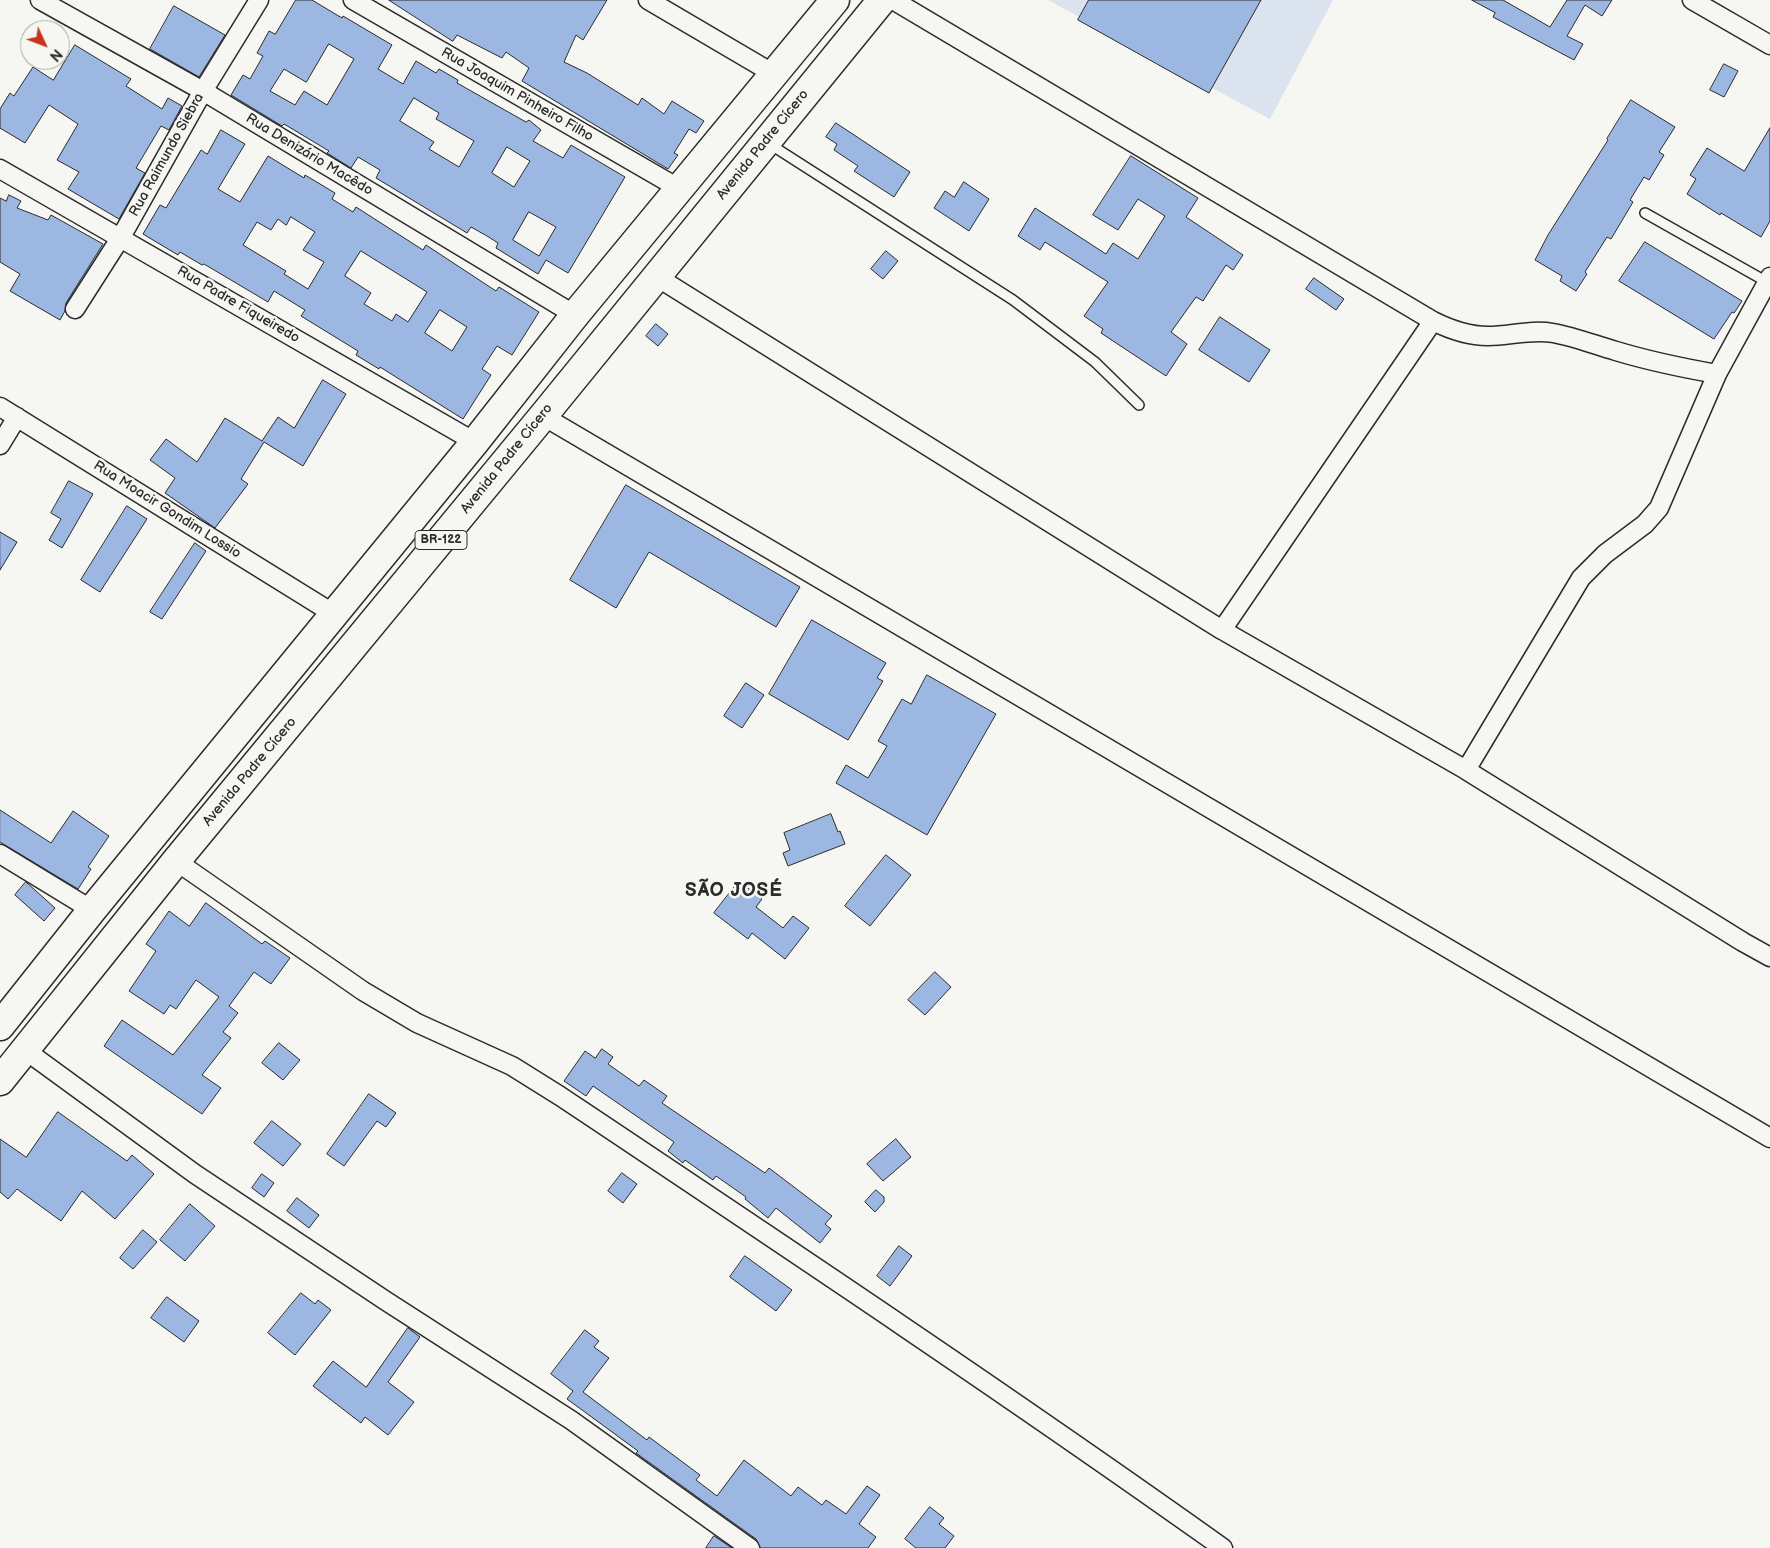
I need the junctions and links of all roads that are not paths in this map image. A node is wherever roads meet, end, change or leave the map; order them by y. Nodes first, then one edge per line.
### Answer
1 (40, 0) edge
2 (259, 0) edge
3 (353, 0) edge
4 (648, 0) edge
5 (835, 0) edge
6 (882, 0) edge
7 (894, 0) edge
8 (1692, 0) edge
9 (1770, 45) edge
10 (774, 74) junction
11 (203, 91) junction
12 (766, 142) junction
13 (0, 169) edge
14 (680, 189) junction
15 (1645, 212) dead end
16 (121, 237) junction
17 (657, 277) junction
18 (1769, 281) edge
19 (74, 309) dead end
20 (575, 315) junction
21 (1433, 321) junction
22 (1717, 374) junction
23 (1139, 405) dead end
24 (0, 407) edge
25 (543, 416) junction
26 (17, 417) junction
27 (474, 442) junction
28 (0, 445) edge
29 (334, 614) junction
30 (1222, 630) junction
31 (1466, 770) junction
32 (0, 854) edge
33 (176, 861) junction
34 (92, 910) junction
35 (1770, 957) edge
36 (0, 1026) edge
37 (25, 1050) junction
38 (0, 1081) edge
39 (1770, 1138) edge
40 (750, 1548) edge
41 (1223, 1548) edge

1 - 11 street, Rua Denizário Macêdo
2 - 11 street, Rua Raimundo Siebra
3 - 14 street, Rua Joaquim Pinheiro Filho
4 - 10 street
5 - 10 highway, BR-122
6 - 12 highway, Avenida Padre Cícero / BR-122
7 - 21 street
8 - 9 street
10 - 14 highway, BR-122
11 - 16 street, Rua Raimundo Siebra
11 - 20 street, Rua Denizário Macêdo
12 - 17 highway, Avenida Padre Cícero / BR-122
12 - 23 lane
13 - 16 street, Rua Padre Fiqueiredo
14 - 20 highway, BR-122
15 - 18 lane
16 - 19 street, Rua Raimundo Siebra
16 - 27 street, Rua Padre Fiqueiredo
17 - 25 highway, Avenida Padre Cícero / BR-122
17 - 30 street
18 - 22 street
20 - 27 highway, BR-122
21 - 22 street
21 - 30 street
22 - 31 street
24 - 26 street, Rua Moacir Gondim Lossio
25 - 33 highway, Avenida Padre Cícero / BR-122
25 - 39 street
26 - 28 street
26 - 29 street, Rua Moacir Gondim Lossio
27 - 29 highway, BR-122
29 - 34 highway, BR-122
30 - 31 street
31 - 35 street
32 - 34 street
33 - 37 highway, Avenida Padre Cícero / BR-122
33 - 41 street
34 - 36 highway, BR-122
37 - 38 highway, Avenida Padre Cícero / BR-122
37 - 40 street

